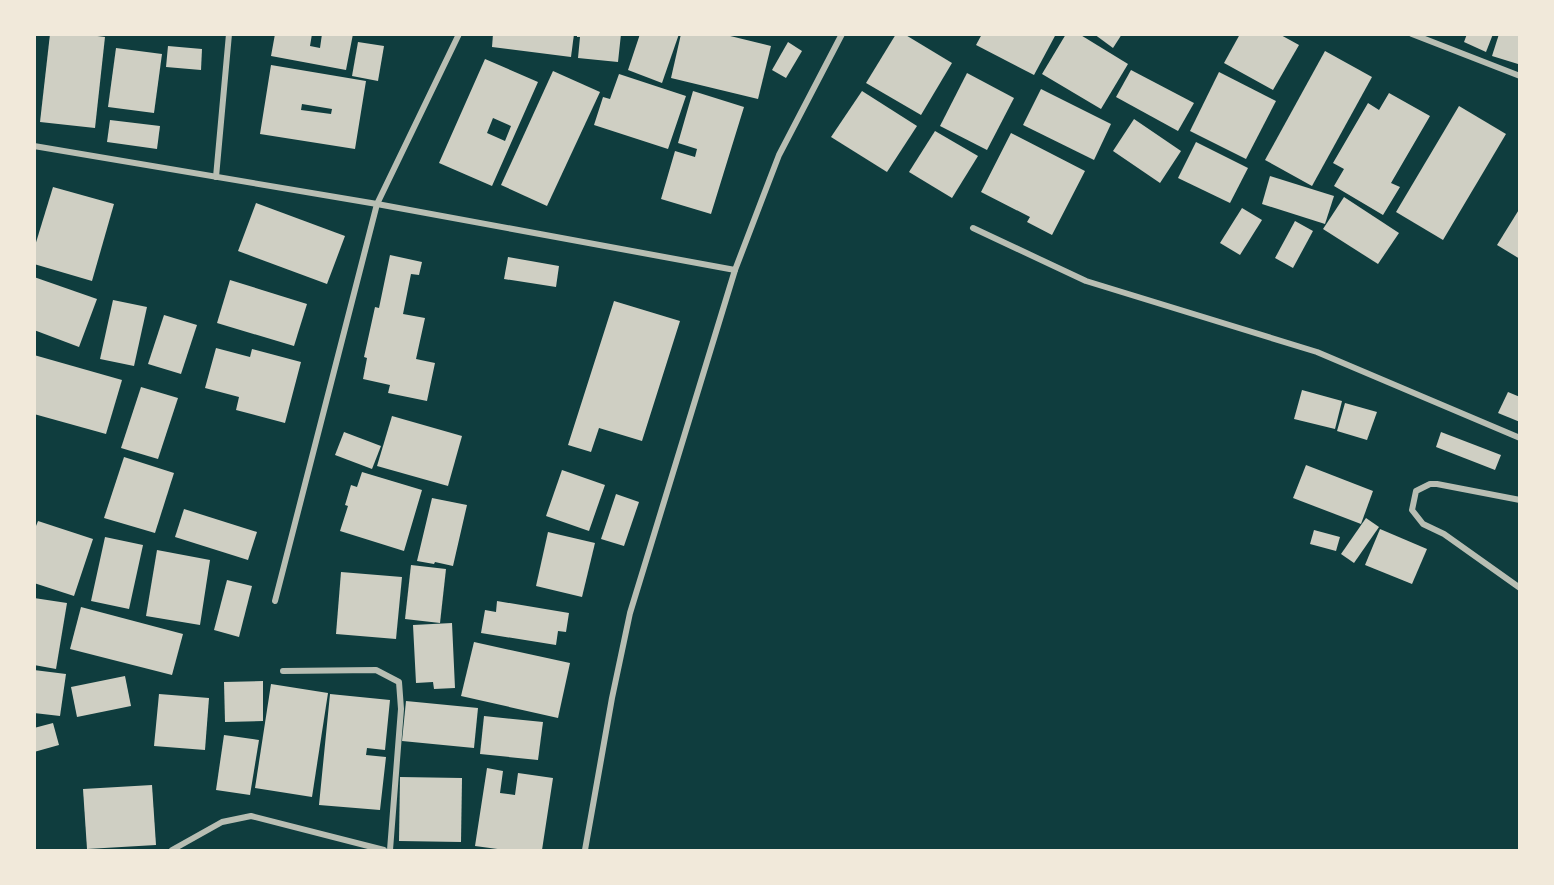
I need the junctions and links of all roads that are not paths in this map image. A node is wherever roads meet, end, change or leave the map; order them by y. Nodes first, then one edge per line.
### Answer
1 (229, 34) edge
2 (459, 34) edge
3 (842, 34) edge
4 (1412, 34) edge
5 (1520, 76) edge
6 (34, 146) edge
7 (216, 177) junction
8 (378, 204) junction
9 (973, 228) dead end
10 (735, 270) junction
11 (1520, 438) edge
12 (1520, 500) edge
13 (1520, 588) edge
14 (275, 601) dead end
15 (283, 671) dead end
16 (172, 850) edge
17 (384, 850) edge
18 (390, 850) edge
19 (585, 850) edge

1 - 7 street
2 - 8 street
3 - 10 street
4 - 5 street
6 - 7 street
7 - 8 street
8 - 10 street
8 - 14 street
9 - 11 street
10 - 19 street
12 - 13 street
15 - 18 street
16 - 17 street

